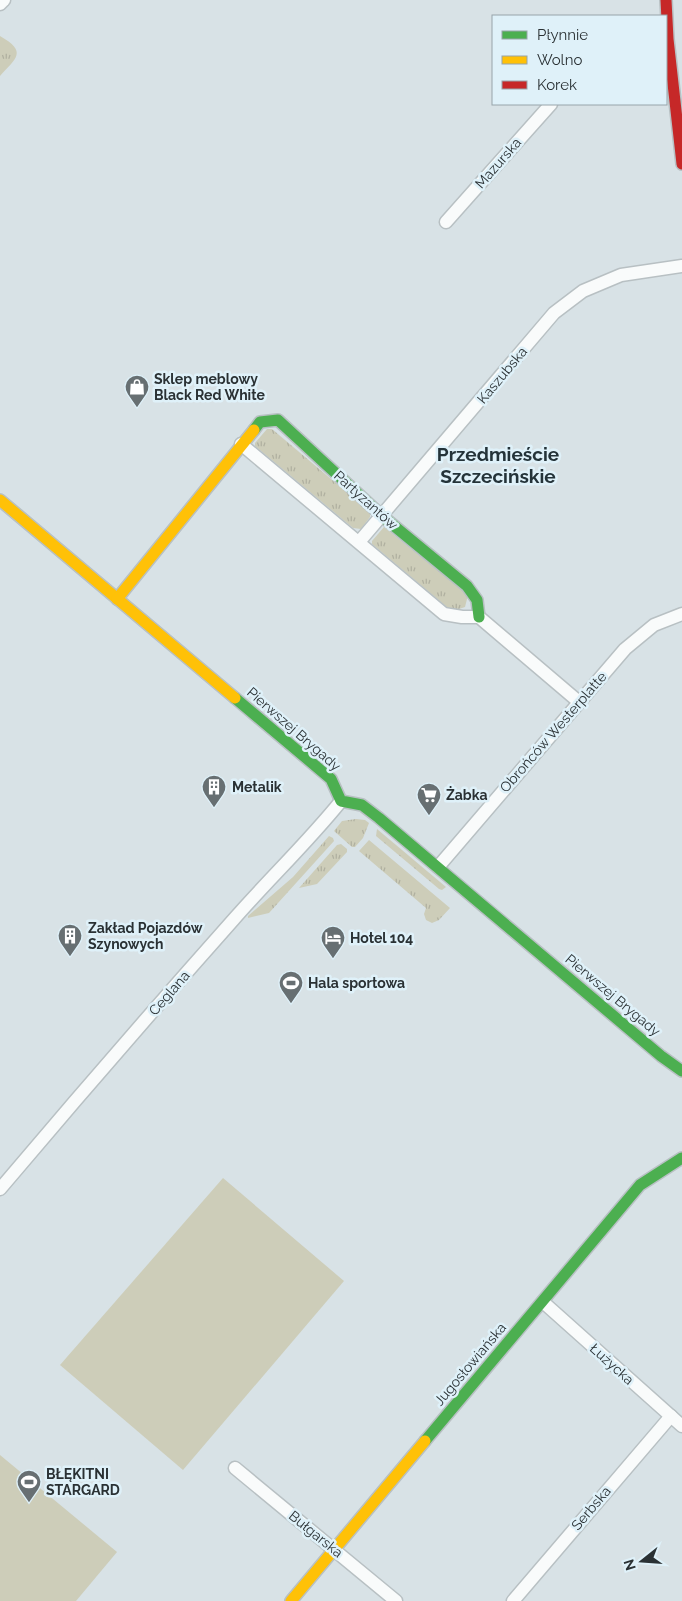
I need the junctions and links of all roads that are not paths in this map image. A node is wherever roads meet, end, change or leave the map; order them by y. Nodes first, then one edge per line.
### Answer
1 (4, 0) edge
2 (666, 0) edge
3 (0, 4) edge
4 (666, 15) edge
5 (667, 40) edge
6 (550, 105) edge
7 (682, 164) edge
8 (446, 222) dead end
9 (682, 266) edge
10 (241, 444) junction
11 (0, 500) edge
12 (382, 516) junction
13 (358, 542) junction
14 (117, 599) junction
15 (682, 614) edge
16 (478, 617) junction
17 (579, 702) junction
18 (341, 800) junction
19 (438, 867) junction
20 (682, 1071) edge
21 (682, 1158) edge
22 (0, 1189) edge
23 (542, 1302) junction
24 (670, 1416) junction
25 (682, 1426) edge
26 (235, 1468) dead end
27 (334, 1549) junction
28 (290, 1601) edge
29 (396, 1601) edge
30 (513, 1601) edge

1 - 3 street
2 - 4 street
5 - 7 street
6 - 8 street, Mazurska
9 - 12 street, Kaszubska
10 - 12 street, Partyzantów
10 - 13 street
10 - 14 street, Partyzantów
11 - 14 street, Pierwszej Brygady
12 - 13 street, Kaszubska
12 - 16 street, Partyzantów
13 - 16 street
14 - 18 street, Pierwszej Brygady
15 - 17 street, Obrońców Westerplatte
16 - 17 street
17 - 19 street, Obrońców Westerplatte
18 - 19 street, Pierwszej Brygady
18 - 22 street, Ceglana
19 - 20 street, Pierwszej Brygady
21 - 23 street, Jugosłowiańska
23 - 24 street, Łużycka
23 - 27 street, Jugosłowiańska
24 - 25 street, Łużycka
24 - 30 street, Serbska
26 - 27 street, Bułgarska
27 - 28 street, Jugosłowiańska
27 - 29 street, Bułgarska

